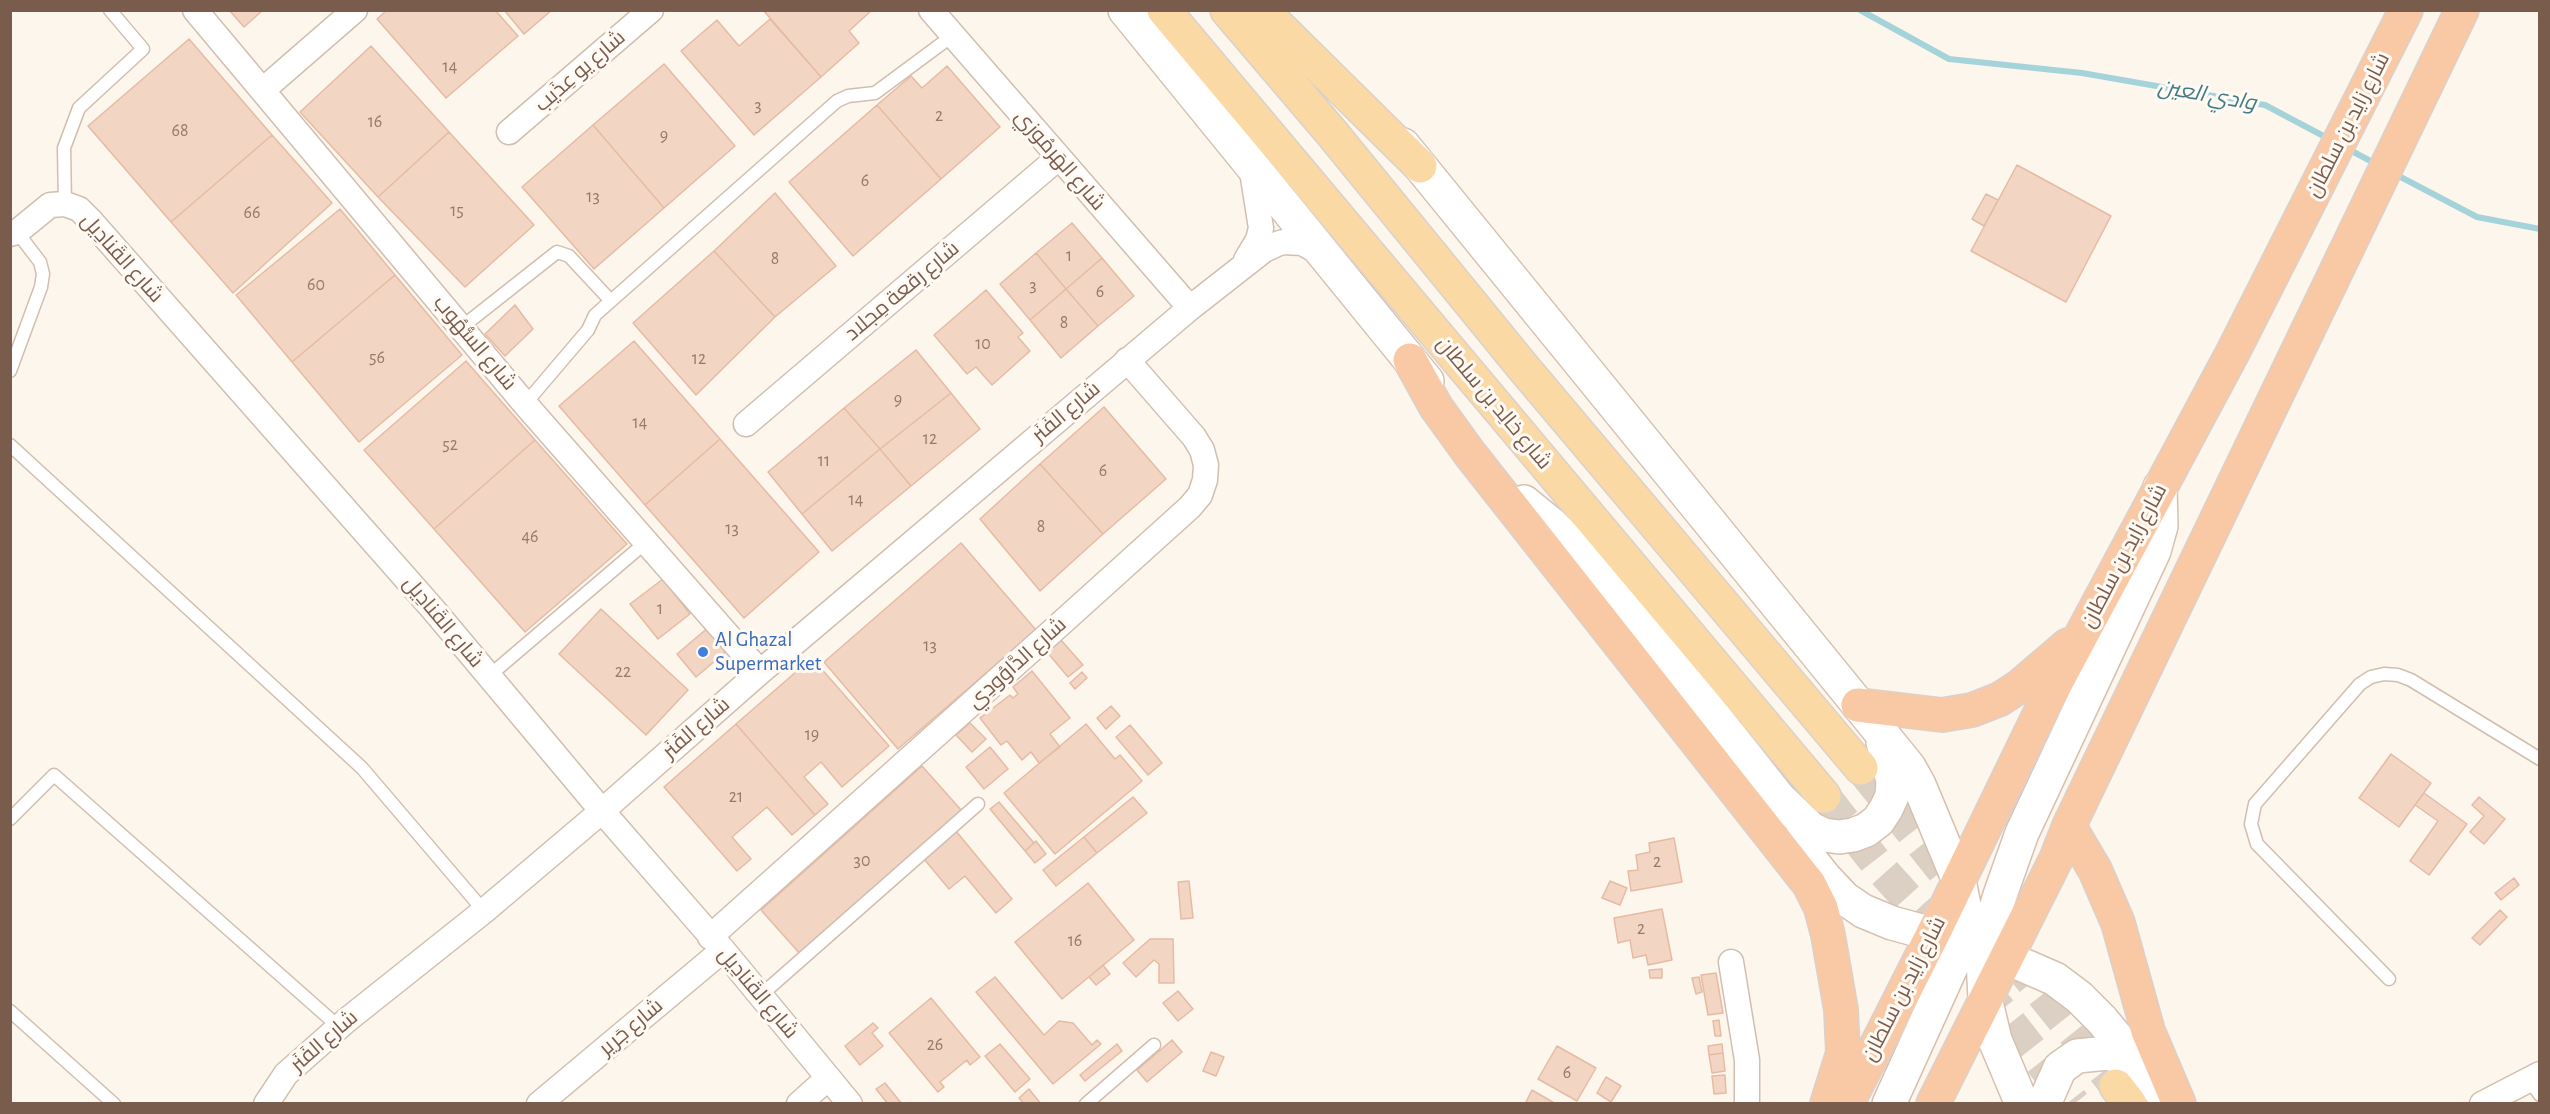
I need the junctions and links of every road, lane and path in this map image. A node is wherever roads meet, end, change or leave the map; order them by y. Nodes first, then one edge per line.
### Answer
1 (110, 10) edge
2 (195, 10) edge
3 (355, 10) edge
4 (651, 10) edge
5 (931, 10) edge
6 (1125, 10) edge
7 (1164, 10) edge
8 (1227, 10) edge
9 (1262, 10) edge
10 (1285, 10) edge
11 (2406, 10) edge
12 (2462, 10) edge
13 (952, 36) junction
14 (264, 89) junction
15 (509, 132) dead end
16 (1058, 158) junction
17 (1251, 164) junction
18 (1420, 166) junction
19 (65, 204) junction
20 (14, 233) edge
21 (1325, 255) junction
22 (1243, 265) junction
23 (610, 300) junction
24 (1190, 308) junction
25 (462, 327) junction
26 (1127, 360) junction
27 (1410, 360) junction
28 (10, 371) edge
29 (525, 404) junction
30 (746, 424) dead end
31 (10, 445) edge
32 (2160, 488) junction
33 (1524, 502) junction
34 (645, 543) junction
35 (2085, 629) junction
36 (760, 672) junction
37 (489, 676) junction
38 (1858, 705) junction
39 (1880, 732) junction
40 (2540, 759) edge
41 (1861, 768) tunnel mouth
42 (1824, 796) tunnel mouth
43 (978, 804) dead end
44 (602, 812) junction
45 (10, 819) edge
46 (2069, 826) junction
47 (1959, 881) junction
48 (484, 911) junction
49 (716, 943) junction
50 (1971, 945) junction
51 (1731, 962) dead end
52 (2389, 979) dead end
53 (761, 995) junction
54 (1985, 998) junction
55 (10, 1011) edge
56 (339, 1027) junction
57 (1154, 1045) dead end
58 (2140, 1064) junction
59 (828, 1078) junction
60 (2536, 1083) edge
61 (2484, 1103) edge
62 (114, 1104) edge
63 (266, 1104) edge
64 (539, 1104) edge
65 (799, 1104) edge
66 (850, 1104) edge
67 (1086, 1104) edge
68 (1747, 1104) edge
69 (1827, 1104) edge
70 (1847, 1104) edge
71 (1889, 1104) edge
72 (1933, 1104) edge
73 (2022, 1104) edge
74 (2044, 1104) edge
75 (2171, 1104) edge
76 (2179, 1104) edge

1 - 19 lane
2 - 14 street, شارع السُّهُوب
3 - 14 street
4 - 15 street, شارع يو عِذَيب
5 - 13 street, شارع الهَرمُوزي
6 - 17 main road
7 - 42 main road, شارع خالِد بن سلطان
8 - 41 main road
9 - 18 main road
10 - 18 main road
11 - 32 highway, شارع زايد بن سلطان
12 - 46 highway, شارع زايد بن سلطان
13 - 16 street, شارع الهَرمُوزي
13 - 23 lane
14 - 25 street, شارع السُّهُوب
16 - 24 street, شارع الهَرمُوزي
16 - 30 street, شارع رِقعة مِجلاد
17 - 21 main road
17 - 22 street, شارع الفَنَر
18 - 38 main road
19 - 20 street, شارع القَنادِيل
19 - 37 street, شارع القَنادِيل
20 - 28 lane
21 - 22 street, شارع الفَنَر
21 - 27 main road
22 - 24 street, شارع الفَنَر
23 - 25 lane
23 - 29 lane
24 - 26 street, شارع الفَنَر
25 - 29 street, شارع السُّهُوب
26 - 36 street, شارع الفَنَر
26 - 49 street, شارع الدَّاوُودِي
27 - 33 main road
27 - 69 highway
29 - 34 street, شارع السُّهُوب
31 - 48 lane
32 - 35 highway, شارع زايد بن سلطان
32 - 50 main road
33 - 39 main road
33 - 50 main road
34 - 36 street, شارع السُّهُوب
34 - 37 lane
35 - 38 highway
35 - 47 highway, شارع زايد بن سلطان
36 - 44 street, شارع الفَنَر
37 - 44 street, شارع القَنادِيل
38 - 39 main road
39 - 47 main road
40 - 52 lane
43 - 53 lane
44 - 48 street, شارع الفَنَر
44 - 49 street, شارع القَنادِيل
45 - 56 lane
46 - 50 highway, شارع زايد بن سلطان
46 - 76 highway
47 - 50 highway, شارع زايد بن سلطان
48 - 56 street, شارع الفَنَر
49 - 53 street, شارع القَنادِيل
49 - 64 street, شارع جَرير
50 - 54 highway, شارع زايد بن سلطان
50 - 58 main road
50 - 70 highway, شارع زايد بن سلطان
50 - 71 main road
51 - 68 street
53 - 59 street, شارع القَنادِيل
54 - 72 highway, شارع زايد بن سلطان
54 - 73 main road
55 - 62 lane
56 - 63 street, شارع الفَنَر
57 - 67 lane
58 - 74 main road
58 - 75 main road
59 - 65 street
59 - 66 street, شارع القَنادِيل
60 - 61 street

